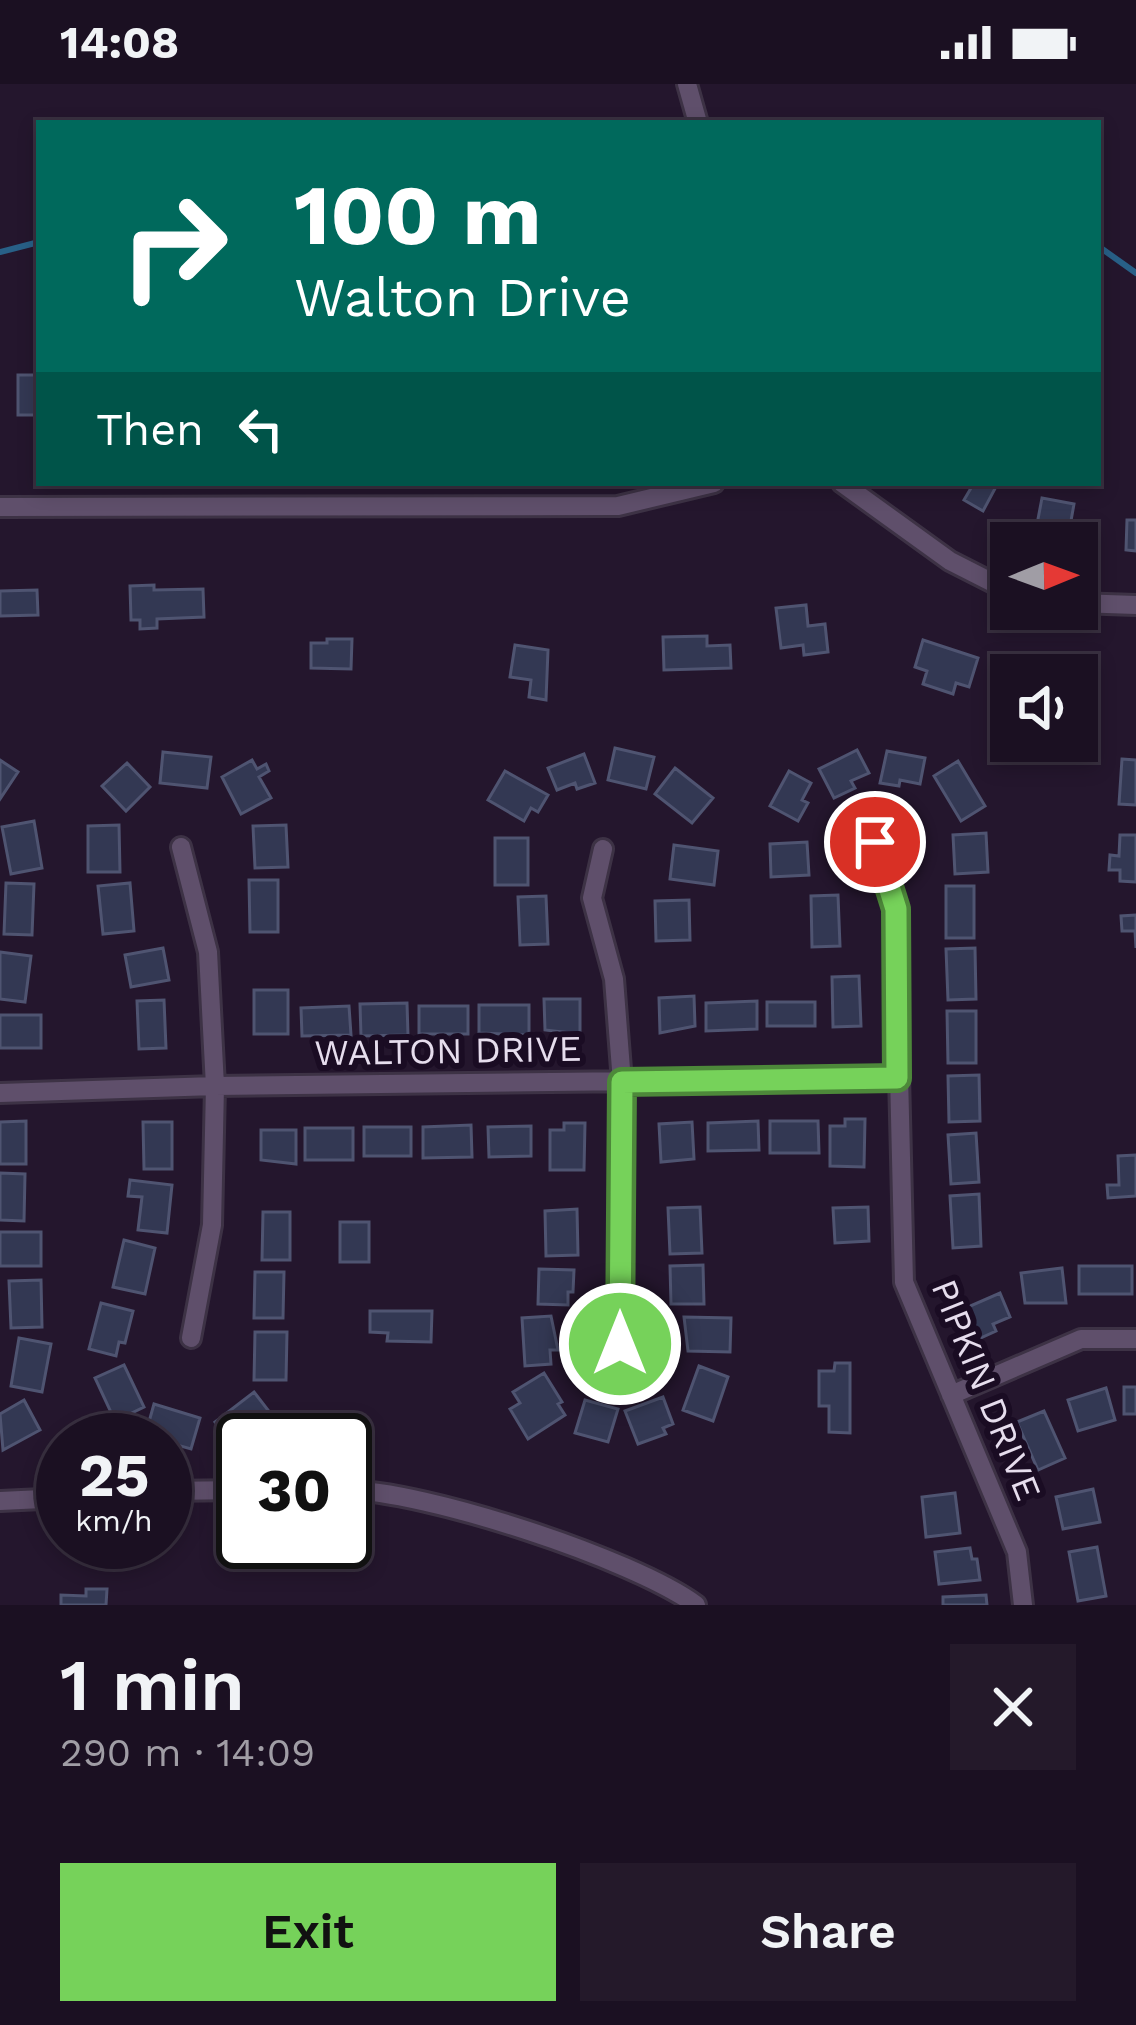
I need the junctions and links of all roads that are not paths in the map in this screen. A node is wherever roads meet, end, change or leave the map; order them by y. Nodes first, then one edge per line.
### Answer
1 (687, 84) edge
2 (697, 120) edge
3 (701, 486) edge
4 (846, 486) edge
5 (0, 507) edge
6 (990, 581) edge
7 (1098, 603) edge
8 (1136, 604) edge
9 (875, 842) dead end
10 (181, 847) dead end
11 (603, 849) dead end
12 (897, 1078) junction
13 (622, 1082) junction
14 (215, 1086) junction
15 (0, 1093) edge
16 (191, 1338) dead end
17 (1136, 1339) edge
18 (620, 1344) dead end
19 (951, 1395) junction
20 (372, 1494) edge
21 (36, 1499) edge
22 (0, 1501) edge
23 (696, 1605) edge
24 (1023, 1605) edge

1 - 2 street
3 - 5 street
4 - 6 street
7 - 8 street
9 - 12 street, PIPKIN DRIVE
10 - 14 street
11 - 13 street
12 - 13 street, WALTON DRIVE
12 - 19 street, PIPKIN DRIVE
13 - 14 street, WALTON DRIVE
13 - 18 street
14 - 15 street, WALTON DRIVE
14 - 16 street
17 - 19 street
19 - 24 street, PIPKIN DRIVE
20 - 23 street
21 - 22 street

